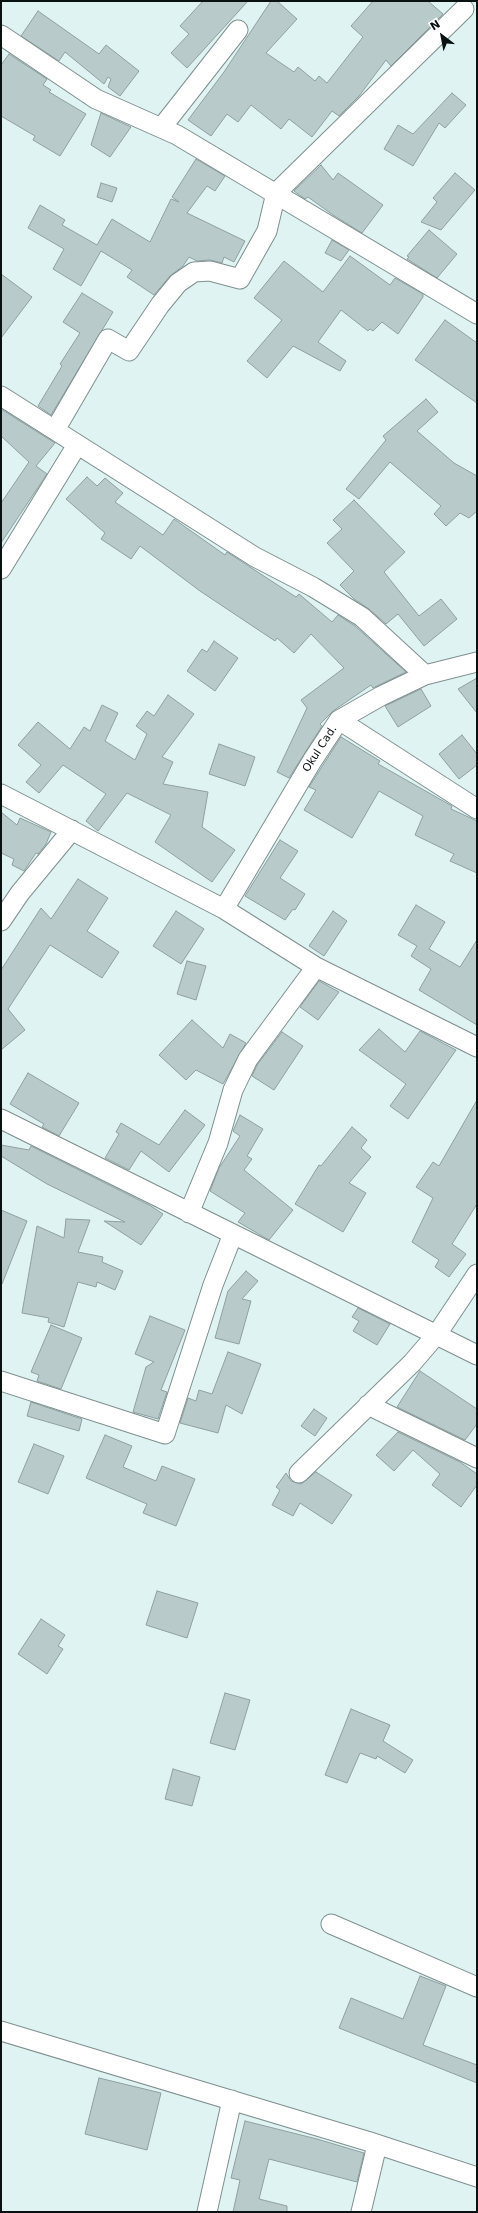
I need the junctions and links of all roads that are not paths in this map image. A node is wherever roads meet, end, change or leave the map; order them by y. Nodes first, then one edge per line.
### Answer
1 (469, 10) edge
2 (238, 30) dead end
3 (1, 35) edge
4 (162, 128) junction
5 (276, 193) junction
6 (477, 314) edge
7 (1, 396) edge
8 (55, 430) junction
9 (77, 445) junction
10 (1, 569) edge
11 (477, 662) edge
12 (425, 675) junction
13 (339, 720) junction
14 (1, 794) edge
15 (477, 809) edge
16 (72, 830) junction
17 (224, 909) junction
18 (1, 921) edge
19 (316, 967) junction
20 (477, 1047) edge
21 (1, 1119) edge
22 (189, 1213) junction
23 (233, 1234) junction
24 (477, 1274) edge
25 (437, 1334) junction
26 (477, 1355) edge
27 (1, 1381) edge
28 (368, 1405) junction
29 (477, 1458) edge
30 (300, 1473) dead end
31 (331, 1924) dead end
32 (477, 1987) edge
33 (1, 2031) edge
34 (232, 2100) junction
35 (377, 2145) junction
36 (477, 2177) edge
37 (207, 2212) edge
38 (361, 2212) edge

1 - 5 street
2 - 4 street
3 - 4 street
4 - 5 street
5 - 6 street
5 - 8 street
7 - 8 street
8 - 9 street
9 - 10 street
9 - 12 street
11 - 12 street, Okul Cad.
12 - 13 street, Okul Cad.
13 - 15 street
13 - 17 street, Okul Cad.
14 - 16 street
16 - 17 street
16 - 18 street
17 - 19 street
19 - 20 street
19 - 22 street
21 - 22 street
22 - 23 street
23 - 25 street
23 - 27 street
24 - 25 street
25 - 26 street
25 - 28 street
28 - 29 street
28 - 30 street
31 - 32 street
33 - 34 street
34 - 35 street
34 - 37 street
35 - 36 street
35 - 38 street

